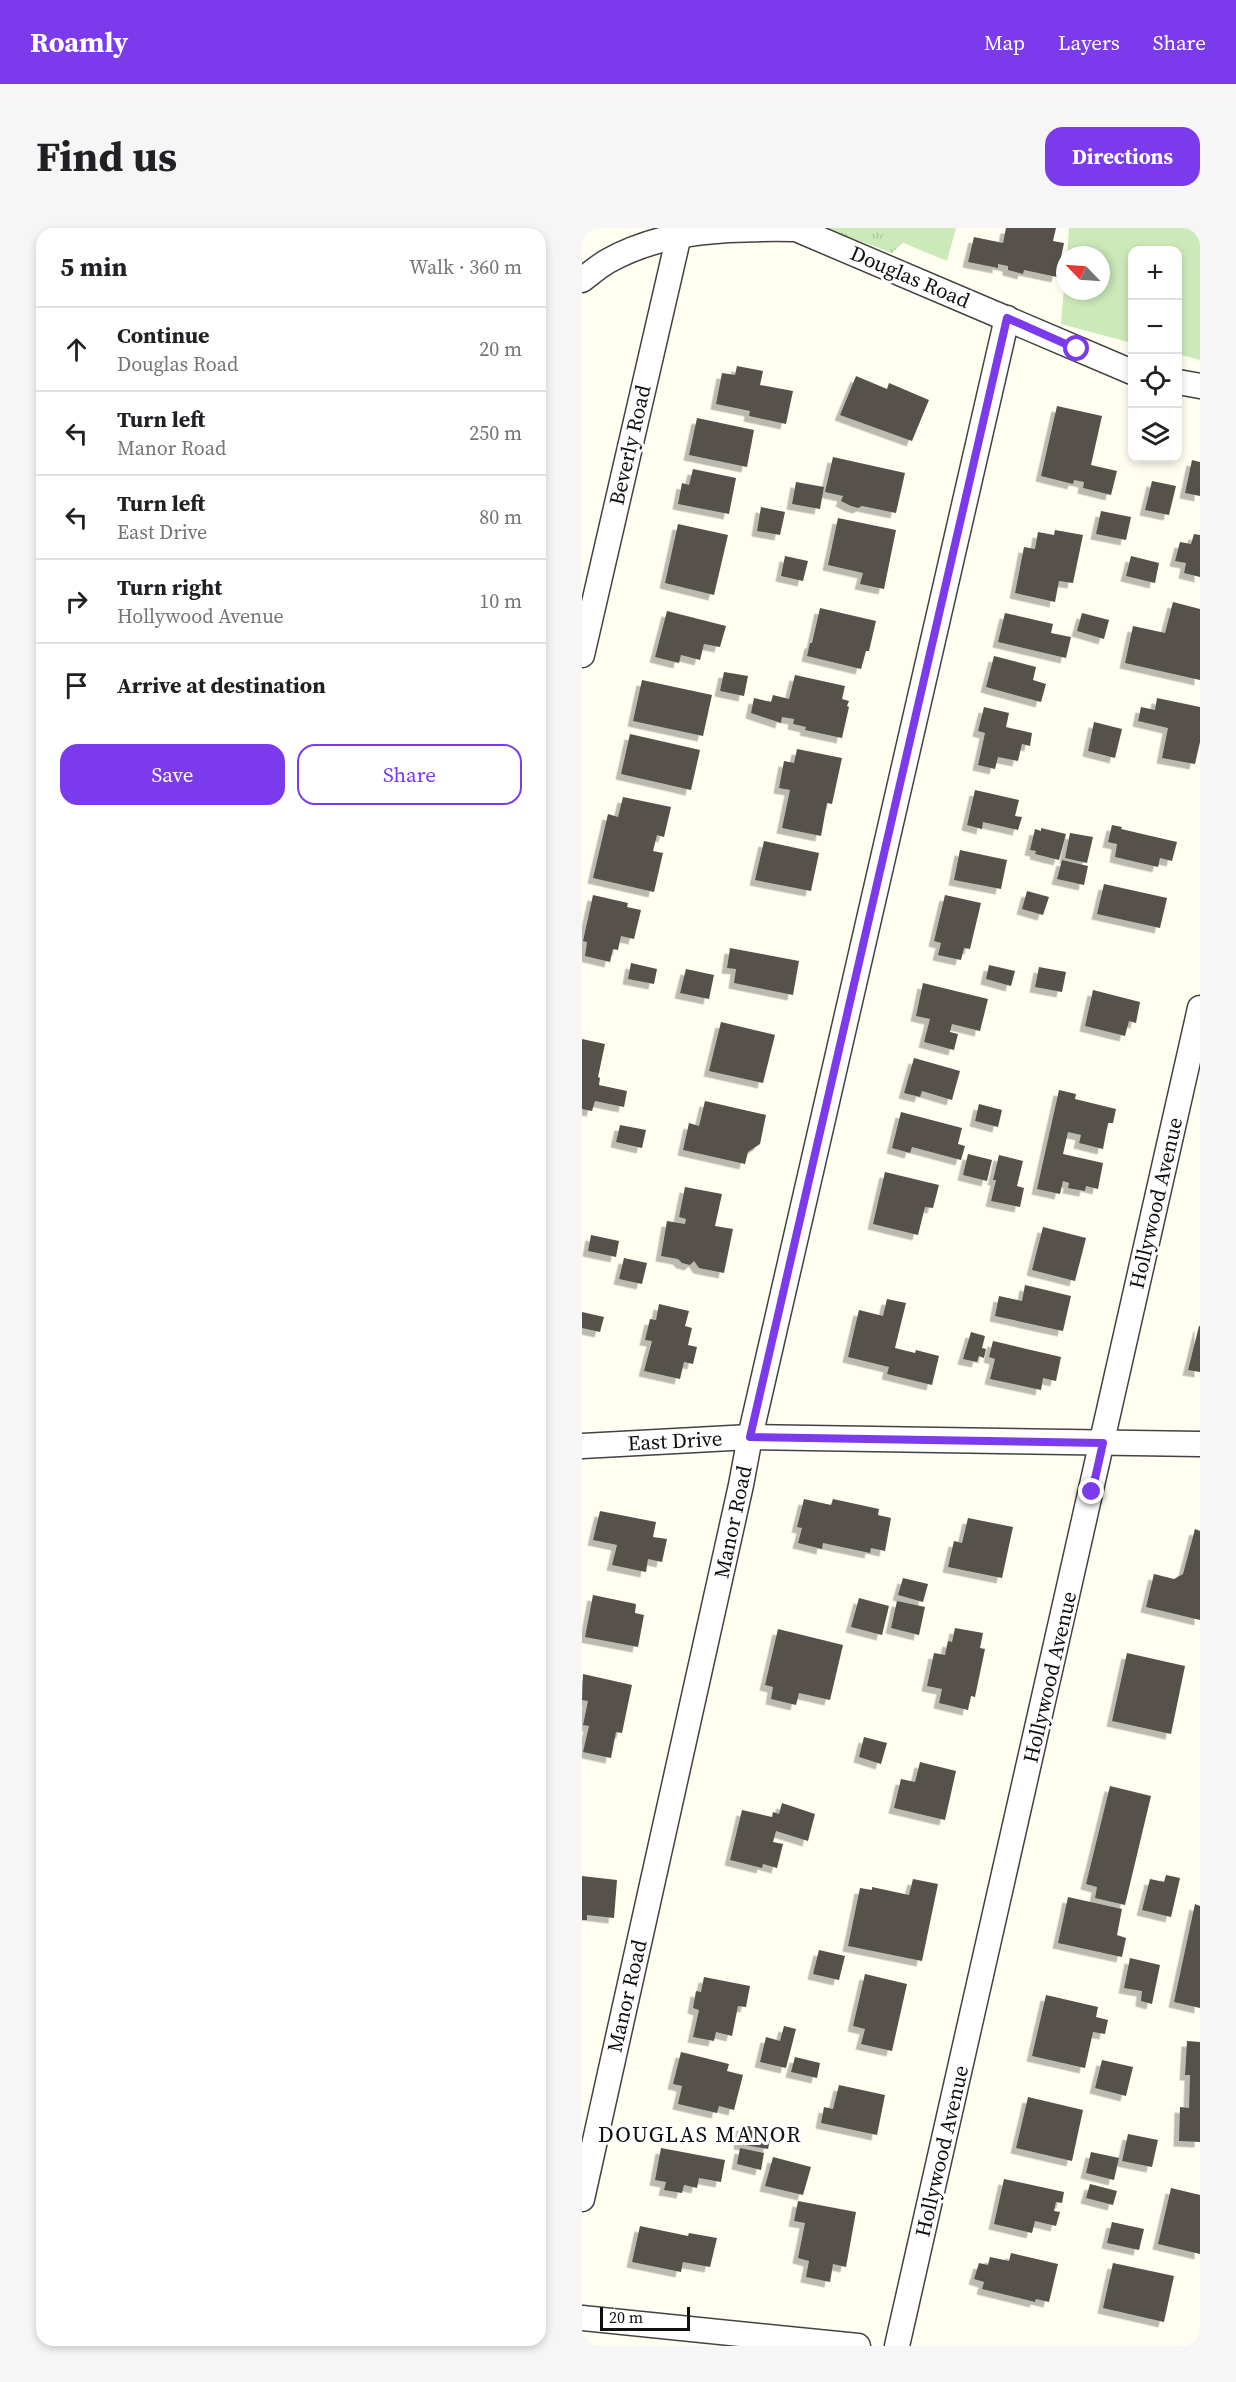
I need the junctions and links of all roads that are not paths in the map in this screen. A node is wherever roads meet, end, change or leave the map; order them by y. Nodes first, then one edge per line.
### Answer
1 (679, 235) junction
2 (582, 280) edge
3 (1007, 318) junction
4 (1128, 370) edge
5 (1182, 383) edge
6 (1200, 386) edge
7 (582, 655) edge
8 (1200, 1008) edge
9 (750, 1437) junction
10 (1103, 1443) junction
11 (1200, 1444) edge
12 (582, 1446) edge
13 (582, 2199) edge
14 (582, 2318) edge
15 (858, 2346) edge
16 (897, 2346) edge

1 - 2 street, Douglas Road
1 - 3 street, Douglas Road
1 - 7 street, Beverly Road
3 - 4 street, Douglas Road
3 - 9 street, Manor Road
5 - 6 street
8 - 10 street, Hollywood Avenue
9 - 10 street, East Drive
9 - 12 street, East Drive
9 - 13 street, Manor Road
10 - 11 street, East Drive
10 - 16 street, Hollywood Avenue
14 - 15 street

